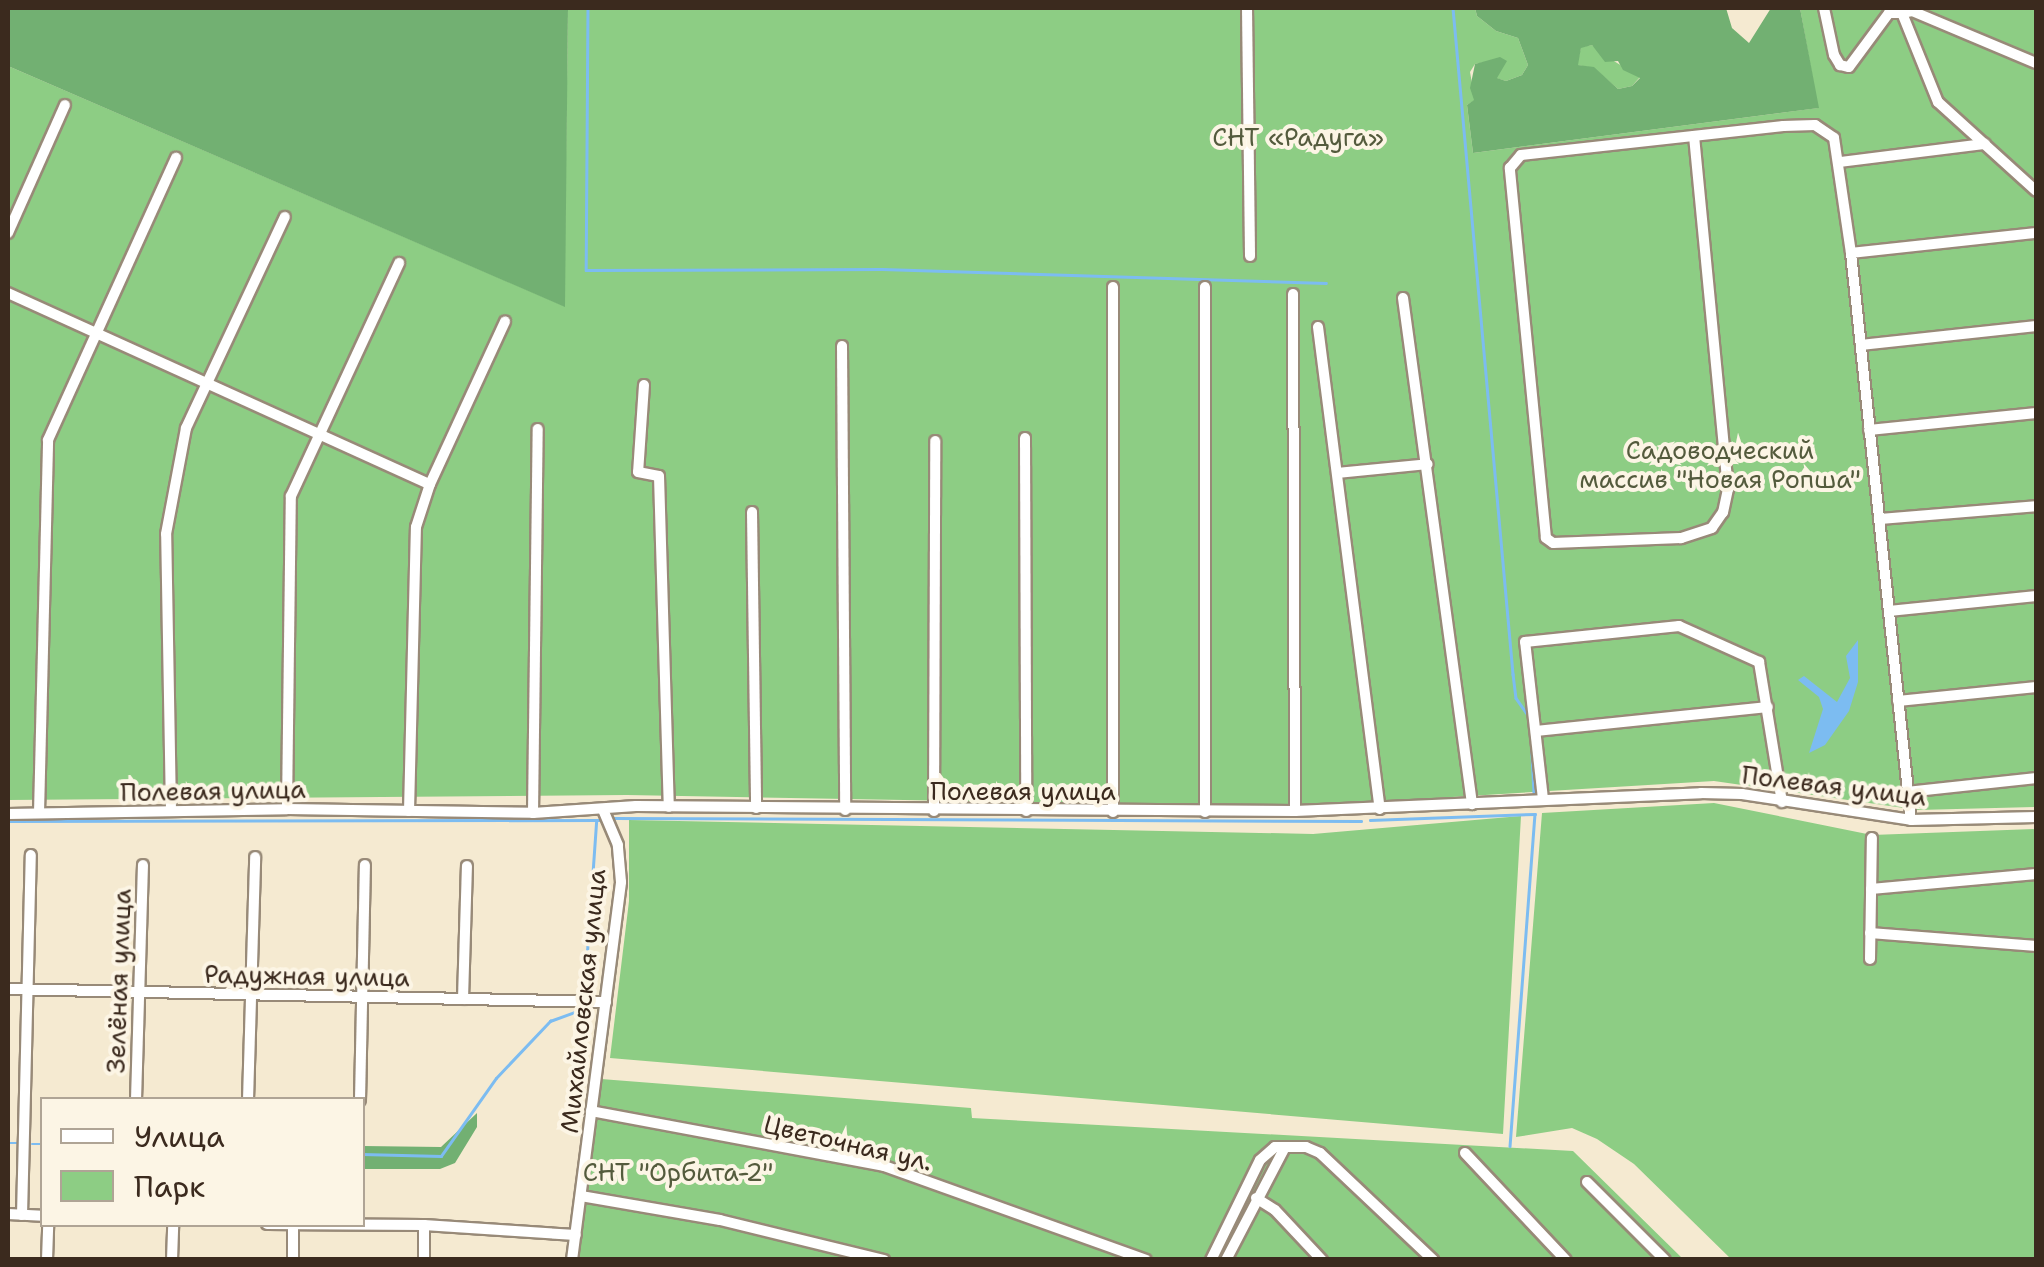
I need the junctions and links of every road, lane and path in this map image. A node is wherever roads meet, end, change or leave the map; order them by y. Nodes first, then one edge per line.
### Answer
1 (1246, 8) edge
2 (1824, 8) edge
3 (1902, 13) junction
4 (2036, 63) edge
5 (65, 106) dead end
6 (1694, 136) junction
7 (1985, 144) junction
8 (176, 158) dead end
9 (1840, 162) junction
10 (2036, 191) edge
11 (285, 218) dead end
12 (8, 233) edge
13 (2036, 233) edge
14 (1851, 253) junction
15 (1250, 256) dead end
16 (399, 263) dead end
17 (1205, 287) dead end
18 (1113, 288) dead end
19 (8, 294) edge
20 (1293, 294) dead end
21 (1402, 298) dead end
22 (505, 322) dead end
23 (2036, 326) edge
24 (1318, 327) dead end
25 (95, 334) junction
26 (1861, 345) junction
27 (842, 346) dead end
28 (208, 384) junction
29 (644, 385) dead end
30 (2036, 413) edge
31 (538, 429) dead end
32 (1869, 430) junction
33 (318, 436) junction
34 (1025, 438) dead end
35 (935, 440) dead end
36 (1428, 464) junction
37 (1336, 472) junction
38 (430, 484) junction
39 (2036, 506) edge
40 (752, 512) dead end
41 (1880, 519) junction
42 (2036, 596) edge
43 (1888, 611) junction
44 (2036, 686) edge
45 (1898, 701) junction
46 (1768, 707) junction
47 (1536, 731) junction
48 (2036, 778) edge
49 (1907, 792) junction
50 (1543, 800) junction
51 (1782, 802) junction
52 (1472, 804) junction
53 (669, 807) junction
54 (756, 808) junction
55 (288, 809) junction
56 (1380, 809) junction
57 (603, 810) junction
58 (844, 810) junction
59 (409, 811) junction
60 (934, 811) junction
61 (1026, 811) junction
62 (1294, 811) junction
63 (171, 812) junction
64 (1113, 812) junction
65 (1205, 812) junction
66 (39, 813) junction
67 (533, 813) junction
68 (8, 814) edge
69 (2036, 817) edge
70 (1911, 820) junction
71 (1872, 838) dead end
72 (31, 854) dead end
73 (254, 857) dead end
74 (142, 864) dead end
75 (365, 864) dead end
76 (467, 866) dead end
77 (2036, 874) edge
78 (1871, 889) junction
79 (1870, 933) junction
80 (2036, 946) edge
81 (1870, 960) dead end
82 (8, 989) edge
83 (28, 990) junction
84 (140, 992) junction
85 (252, 994) junction
86 (362, 997) junction
87 (463, 999) junction
88 (606, 1002) junction
89 (136, 1097) edge
90 (248, 1097) edge
91 (360, 1097) edge
92 (591, 1111) junction
93 (1284, 1149) junction
94 (1465, 1153) dead end
95 (1586, 1182) dead end
96 (580, 1196) junction
97 (1256, 1198) junction
98 (8, 1214) edge
99 (22, 1215) junction
100 (40, 1216) edge
101 (365, 1226) edge
102 (424, 1226) junction
103 (48, 1227) edge
104 (173, 1227) edge
105 (294, 1227) edge
106 (576, 1234) junction
107 (47, 1260) edge
108 (172, 1260) edge
109 (294, 1260) edge
110 (424, 1260) edge
111 (572, 1260) edge
112 (884, 1260) edge
113 (1146, 1260) edge
114 (1211, 1260) edge
115 (1226, 1260) edge
116 (1322, 1260) edge
117 (1432, 1260) edge
118 (1566, 1260) edge
119 (1665, 1260) edge

1 - 15 street
2 - 3 street
3 - 4 street
3 - 7 street
5 - 12 street
6 - 6 street
6 - 9 street
7 - 9 street
7 - 10 street
8 - 25 street
9 - 14 street
11 - 28 street
13 - 14 street
14 - 26 street
16 - 33 street
17 - 65 street
18 - 64 street
19 - 25 street
20 - 62 street
21 - 36 street
22 - 38 street
23 - 26 street
24 - 37 street
25 - 28 street
25 - 66 street
26 - 32 street
27 - 58 street
28 - 33 street
28 - 63 street
29 - 53 street
30 - 32 street
31 - 67 street
32 - 41 street
33 - 38 street
33 - 55 street
34 - 61 street
35 - 60 street
36 - 37 street
36 - 52 street
37 - 56 street
38 - 59 street
39 - 41 street
40 - 54 street
41 - 43 street
42 - 43 street
43 - 45 street
44 - 45 street
45 - 49 street
46 - 47 street
46 - 47 street
46 - 51 street
47 - 50 street
48 - 49 street
49 - 70 street
50 - 51 street, Полевая улица
50 - 52 street, Полевая улица
51 - 70 street, Полевая улица
52 - 56 street, Полевая улица
53 - 54 street, Полевая улица
53 - 57 street, Полевая улица
54 - 58 street, Полевая улица
55 - 59 street, Полевая улица
55 - 63 street, Полевая улица
56 - 62 street, Полевая улица
57 - 67 street, Полевая улица
57 - 88 street, Михайловская улица
58 - 60 street, Полевая улица
59 - 67 street, Полевая улица
60 - 61 street, Полевая улица
61 - 64 street, Полевая улица
62 - 65 street, Полевая улица
63 - 66 street, Полевая улица
64 - 65 street, Полевая улица
66 - 68 street, Полевая улица
69 - 70 street, Полевая улица
71 - 78 street
72 - 83 street
73 - 85 street
74 - 84 street, Зелёная улица
75 - 86 street
76 - 87 street
77 - 78 street
78 - 79 street
79 - 80 street
79 - 81 street
82 - 83 street, Радужная улица
83 - 84 street, Радужная улица
83 - 99 street
84 - 85 street, Радужная улица
84 - 89 street, Зелёная улица
85 - 86 street, Радужная улица
85 - 90 street
86 - 87 street, Радужная улица
86 - 91 street
87 - 88 street, Радужная улица
88 - 92 street, Михайловская улица
92 - 96 street, Михайловская улица
92 - 113 street, Цветочная ул.
93 - 97 street
93 - 114 street
93 - 117 street
94 - 118 street
95 - 119 street
96 - 106 street, Михайловская улица
96 - 112 street
97 - 115 street
97 - 116 street
98 - 99 street
99 - 100 street
101 - 102 street
102 - 106 street
102 - 110 street
103 - 107 street
104 - 108 street
105 - 109 street
106 - 111 street, Михайловская улица

